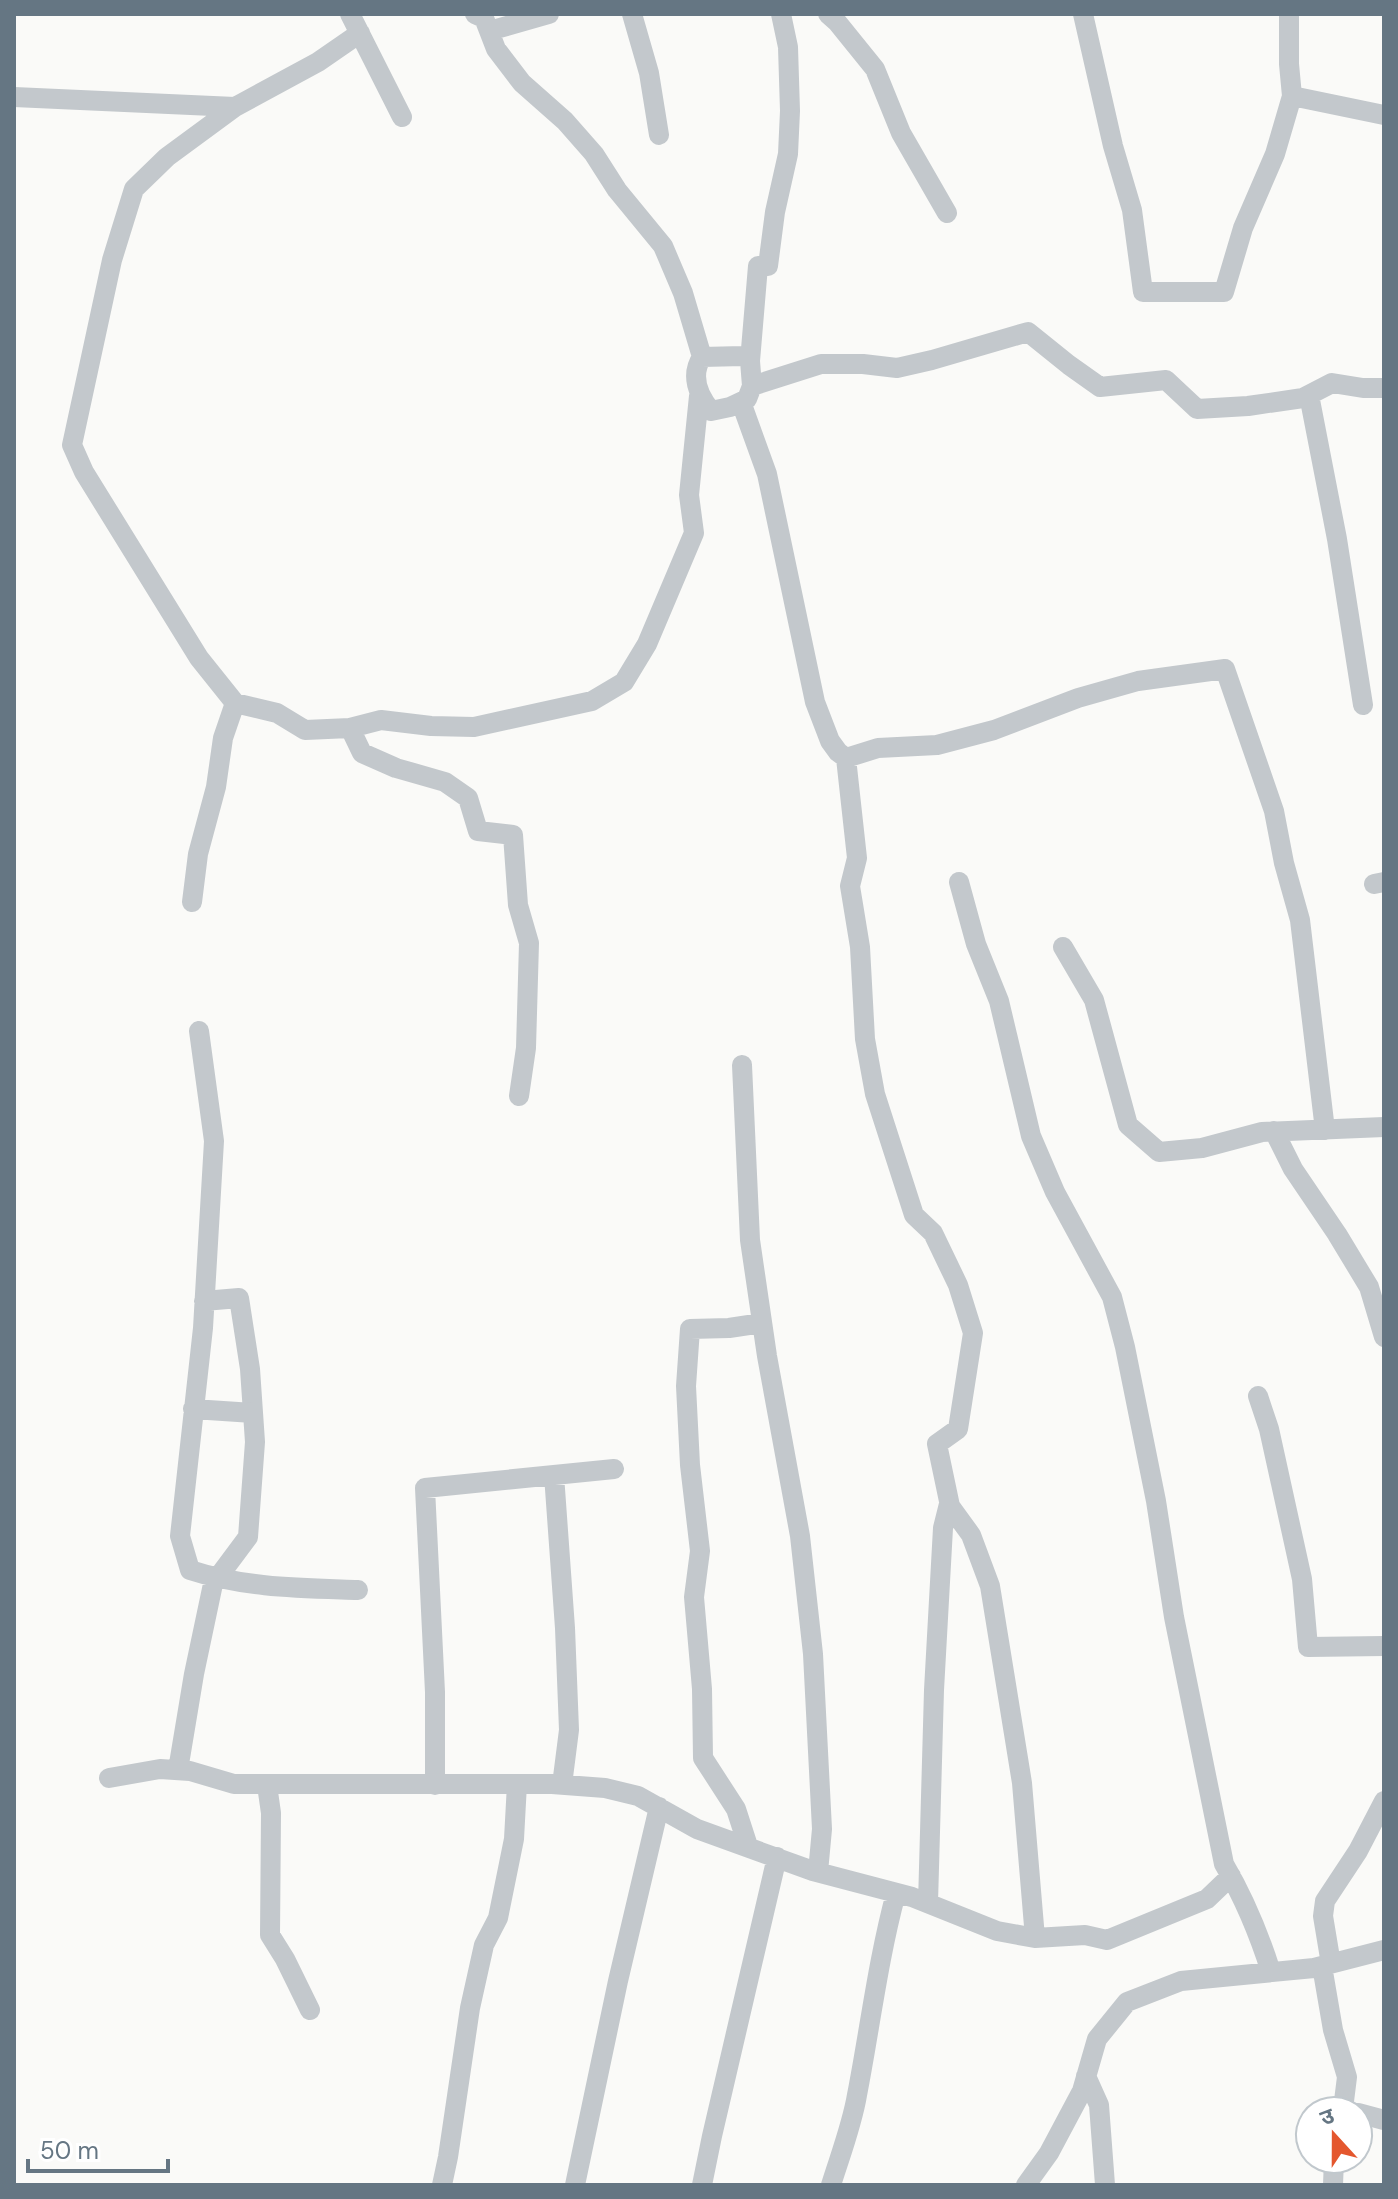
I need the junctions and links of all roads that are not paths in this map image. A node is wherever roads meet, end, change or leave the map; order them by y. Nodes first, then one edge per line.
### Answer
1 (350, 14) edge
2 (475, 14) edge
3 (549, 14) edge
4 (781, 14) edge
5 (828, 14) edge
6 (1083, 14) edge
7 (1289, 14) edge
8 (638, 16) edge
9 (489, 31) junction
10 (360, 33) junction
11 (1292, 96) junction
12 (14, 97) edge
13 (235, 107) junction
14 (1384, 115) edge
15 (402, 117) dead end
16 (659, 135) dead end
17 (947, 213) dead end
18 (702, 357) junction
19 (750, 361) junction
20 (1384, 388) edge
21 (747, 394) junction
22 (1309, 395) junction
23 (699, 396) junction
24 (235, 703) junction
25 (1363, 705) dead end
26 (350, 728) junction
27 (846, 758) junction
28 (959, 882) dead end
29 (192, 902) dead end
30 (1063, 947) dead end
31 (199, 1031) dead end
32 (742, 1065) dead end
33 (519, 1096) dead end
34 (1384, 1127) edge
35 (1325, 1130) junction
36 (1274, 1131) junction
37 (204, 1301) junction
38 (762, 1323) junction
39 (1384, 1337) edge
40 (1258, 1396) dead end
41 (193, 1409) junction
42 (253, 1413) junction
43 (614, 1469) dead end
44 (554, 1475) junction
45 (949, 1504) junction
46 (216, 1579) junction
47 (358, 1590) dead end
48 (1384, 1646) edge
49 (178, 1770) junction
50 (109, 1778) dead end
51 (517, 1784) junction
52 (267, 1785) junction
53 (435, 1785) junction
54 (562, 1785) junction
55 (1384, 1801) edge
56 (659, 1807) junction
57 (748, 1846) junction
58 (777, 1857) junction
59 (818, 1872) junction
60 (1231, 1876) junction
61 (896, 1893) junction
62 (928, 1903) junction
63 (1035, 1938) junction
64 (1384, 1950) edge
65 (1327, 1965) junction
66 (1271, 1972) junction
67 (310, 2010) dead end
68 (1086, 2076) junction
69 (1348, 2095) edge
70 (442, 2185) edge
71 (575, 2185) edge
72 (702, 2185) edge
73 (831, 2185) edge
74 (1026, 2185) edge
75 (1105, 2185) edge

1 - 10 street
2 - 9 street
3 - 9 street
4 - 19 street
5 - 17 street
6 - 11 street
7 - 11 street
8 - 16 street
9 - 18 street
10 - 13 street
10 - 15 street
11 - 14 street
12 - 13 street
13 - 24 street
18 - 19 street
18 - 23 street
19 - 21 street
20 - 22 street
21 - 22 street
21 - 23 street
21 - 27 street
22 - 25 street
23 - 26 street
24 - 26 street
24 - 29 street
26 - 33 street
27 - 35 street
27 - 45 street
28 - 60 street
30 - 36 street
31 - 37 street
32 - 38 street
34 - 35 street
35 - 36 street
36 - 39 street
37 - 41 street
37 - 42 street
38 - 57 street
38 - 59 street
40 - 48 street
41 - 42 street
41 - 46 street
42 - 46 street
43 - 44 street
44 - 53 street
44 - 54 street
45 - 62 street
45 - 63 street
46 - 47 street
46 - 49 street
49 - 50 street
49 - 52 street
51 - 53 street
51 - 54 street
51 - 70 street
52 - 53 street
52 - 67 street
54 - 56 street
55 - 65 street
56 - 57 street
56 - 71 street
57 - 58 street
58 - 59 street
58 - 72 street
59 - 61 street
60 - 63 street
60 - 66 street
61 - 62 street
61 - 73 street
62 - 63 street
64 - 65 street
65 - 66 street
65 - 69 street
66 - 68 street
68 - 74 street
68 - 75 street

